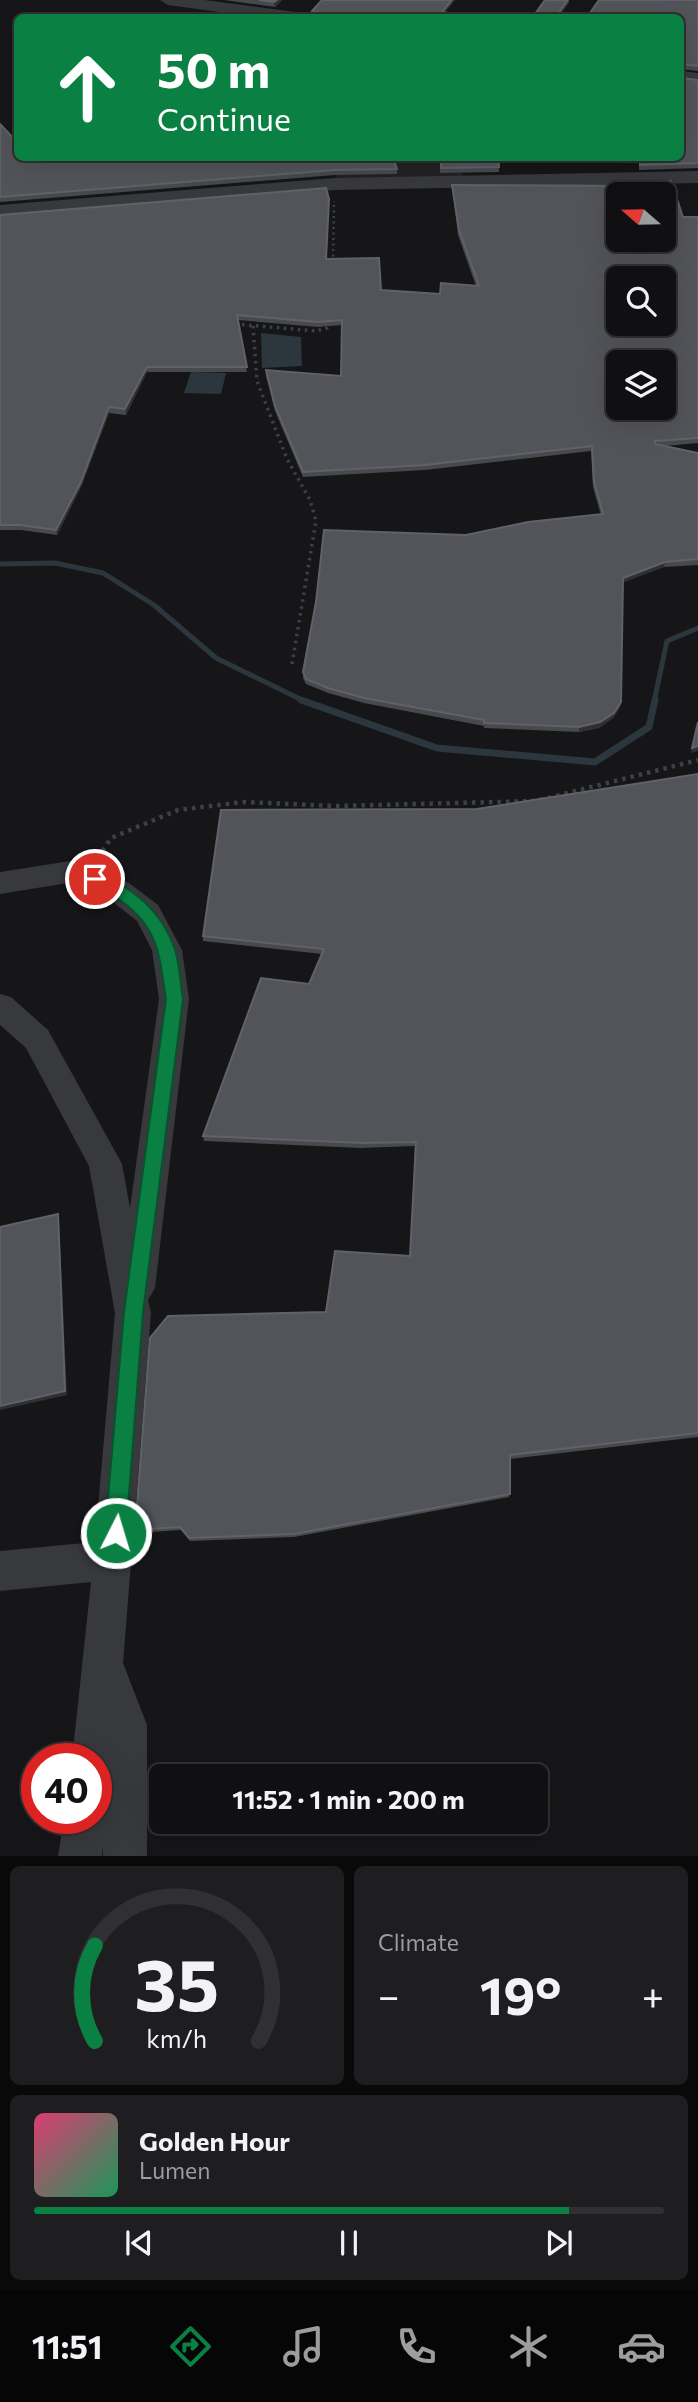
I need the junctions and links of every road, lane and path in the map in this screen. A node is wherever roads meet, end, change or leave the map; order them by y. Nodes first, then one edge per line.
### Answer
1 (168, 0) edge
2 (273, 14) edge
3 (698, 177) edge
4 (335, 184) junction
5 (0, 211) edge
6 (333, 267) edge
7 (332, 323) edge
8 (227, 324) edge
9 (253, 326) junction
10 (292, 664) dead end
11 (698, 760) edge
12 (95, 879) junction
13 (0, 883) edge
14 (0, 1006) edge
15 (134, 1312) junction
16 (113, 1560) junction
17 (0, 1571) edge
18 (103, 1663) junction
19 (95, 1743) edge
20 (83, 1834) edge
21 (80, 1856) edge
22 (125, 1856) edge

1 - 2 street
3 - 4 street
4 - 5 street
4 - 6 path
7 - 9 path
8 - 9 path
9 - 10 path
11 - 12 path
12 - 13 street
12 - 15 street
14 - 15 street
15 - 16 street
16 - 17 street
16 - 18 street
18 - 19 street
18 - 22 street
20 - 21 street

